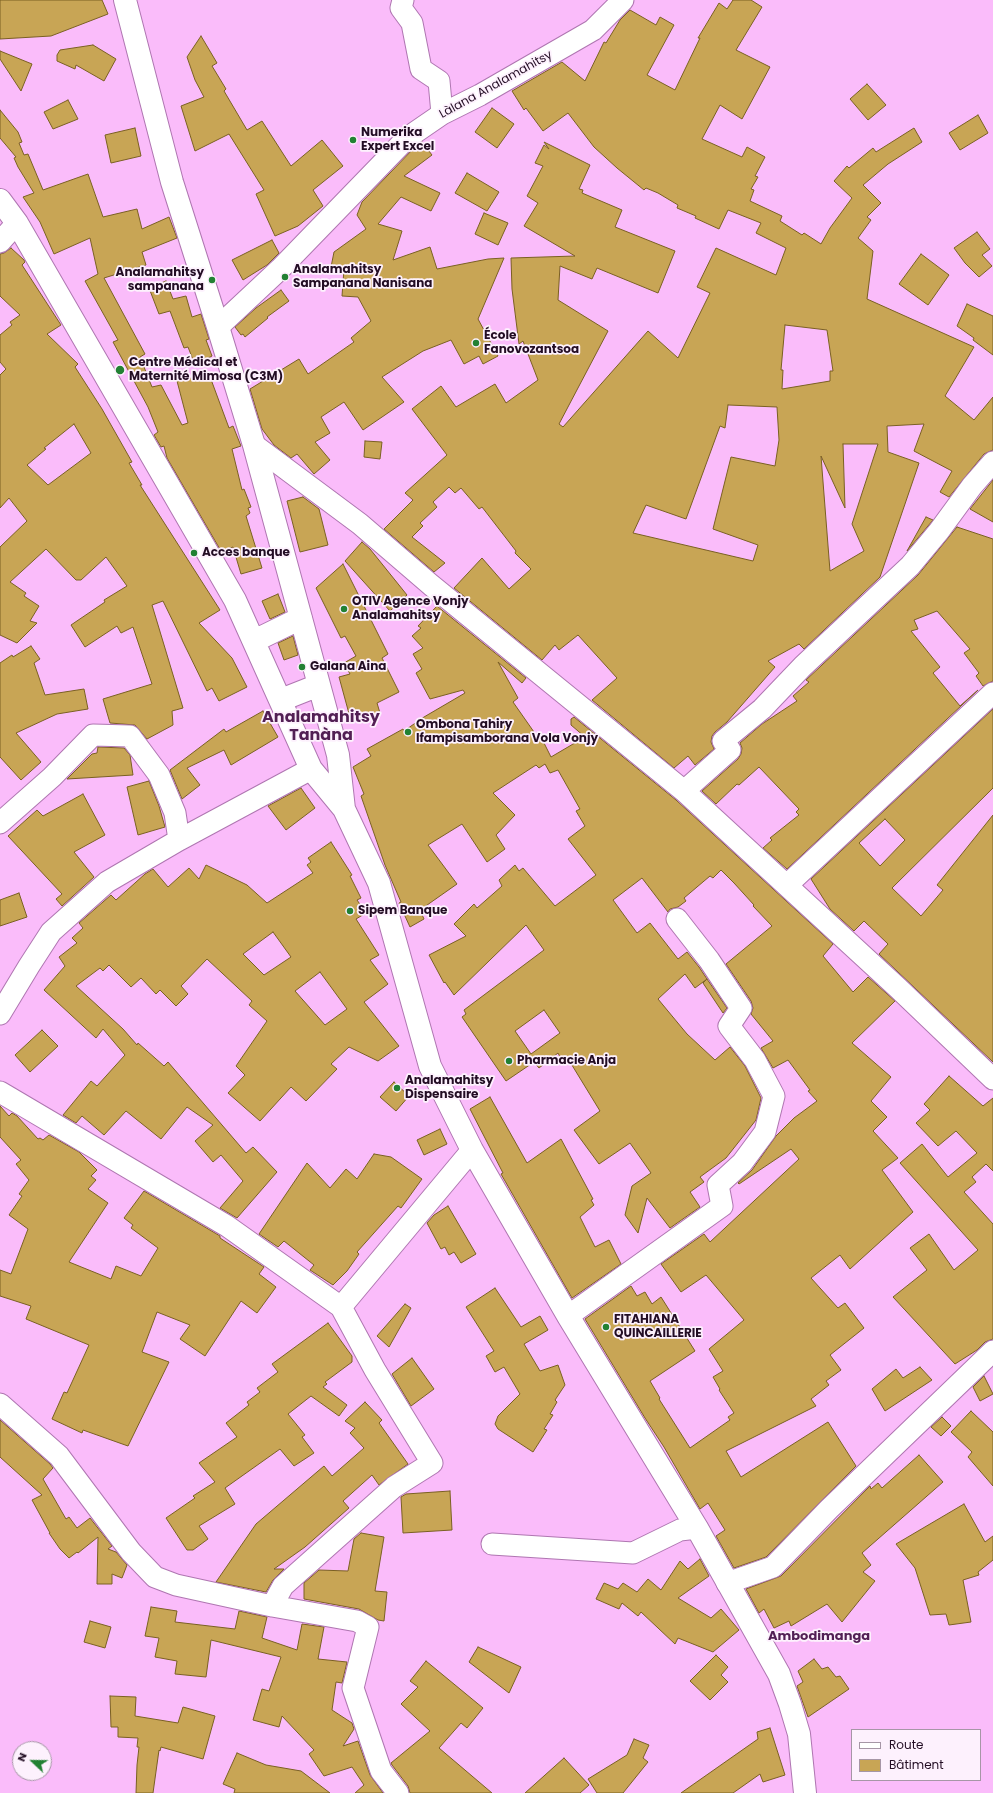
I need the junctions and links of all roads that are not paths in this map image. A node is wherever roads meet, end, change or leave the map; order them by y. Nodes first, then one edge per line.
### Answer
1 (125, 0) edge
2 (403, 0) edge
3 (623, 0) edge
4 (442, 114) junction
5 (0, 200) edge
6 (17, 223) junction
7 (0, 242) edge
8 (218, 327) junction
9 (254, 445) junction
10 (993, 462) edge
11 (301, 618) junction
12 (254, 641) junction
13 (319, 685) junction
14 (993, 693) edge
15 (281, 700) junction
16 (338, 755) junction
17 (312, 769) junction
18 (684, 791) junction
19 (344, 809) junction
20 (0, 823) edge
21 (179, 840) junction
22 (787, 885) junction
23 (677, 919) dead end
24 (0, 1014) edge
25 (993, 1079) edge
26 (0, 1092) edge
27 (472, 1150) junction
28 (341, 1307) junction
29 (568, 1316) junction
30 (993, 1351) edge
31 (0, 1404) edge
32 (697, 1528) junction
33 (492, 1544) dead end
34 (727, 1583) junction
35 (272, 1606) junction
36 (398, 1793) edge
37 (805, 1793) edge

1 - 8 main road
2 - 4 street
3 - 4 street, Làlana Analamahitsy
4 - 8 street, Làlana Analamahitsy
5 - 6 main road
6 - 7 street
6 - 12 main road
8 - 9 main road
9 - 11 main road
9 - 18 street
10 - 18 street
11 - 12 main road
11 - 13 main road
12 - 15 main road
13 - 15 main road
13 - 16 main road
14 - 22 street
15 - 17 main road
16 - 17 main road
16 - 19 main road
17 - 19 main road
17 - 21 street
18 - 22 street
19 - 27 main road
20 - 21 street
21 - 24 street
22 - 25 street
23 - 29 street
26 - 28 street
27 - 28 street
27 - 29 main road
28 - 35 street
29 - 32 main road
30 - 34 street
31 - 35 street
32 - 33 street
32 - 34 main road
34 - 37 main road
35 - 36 street

